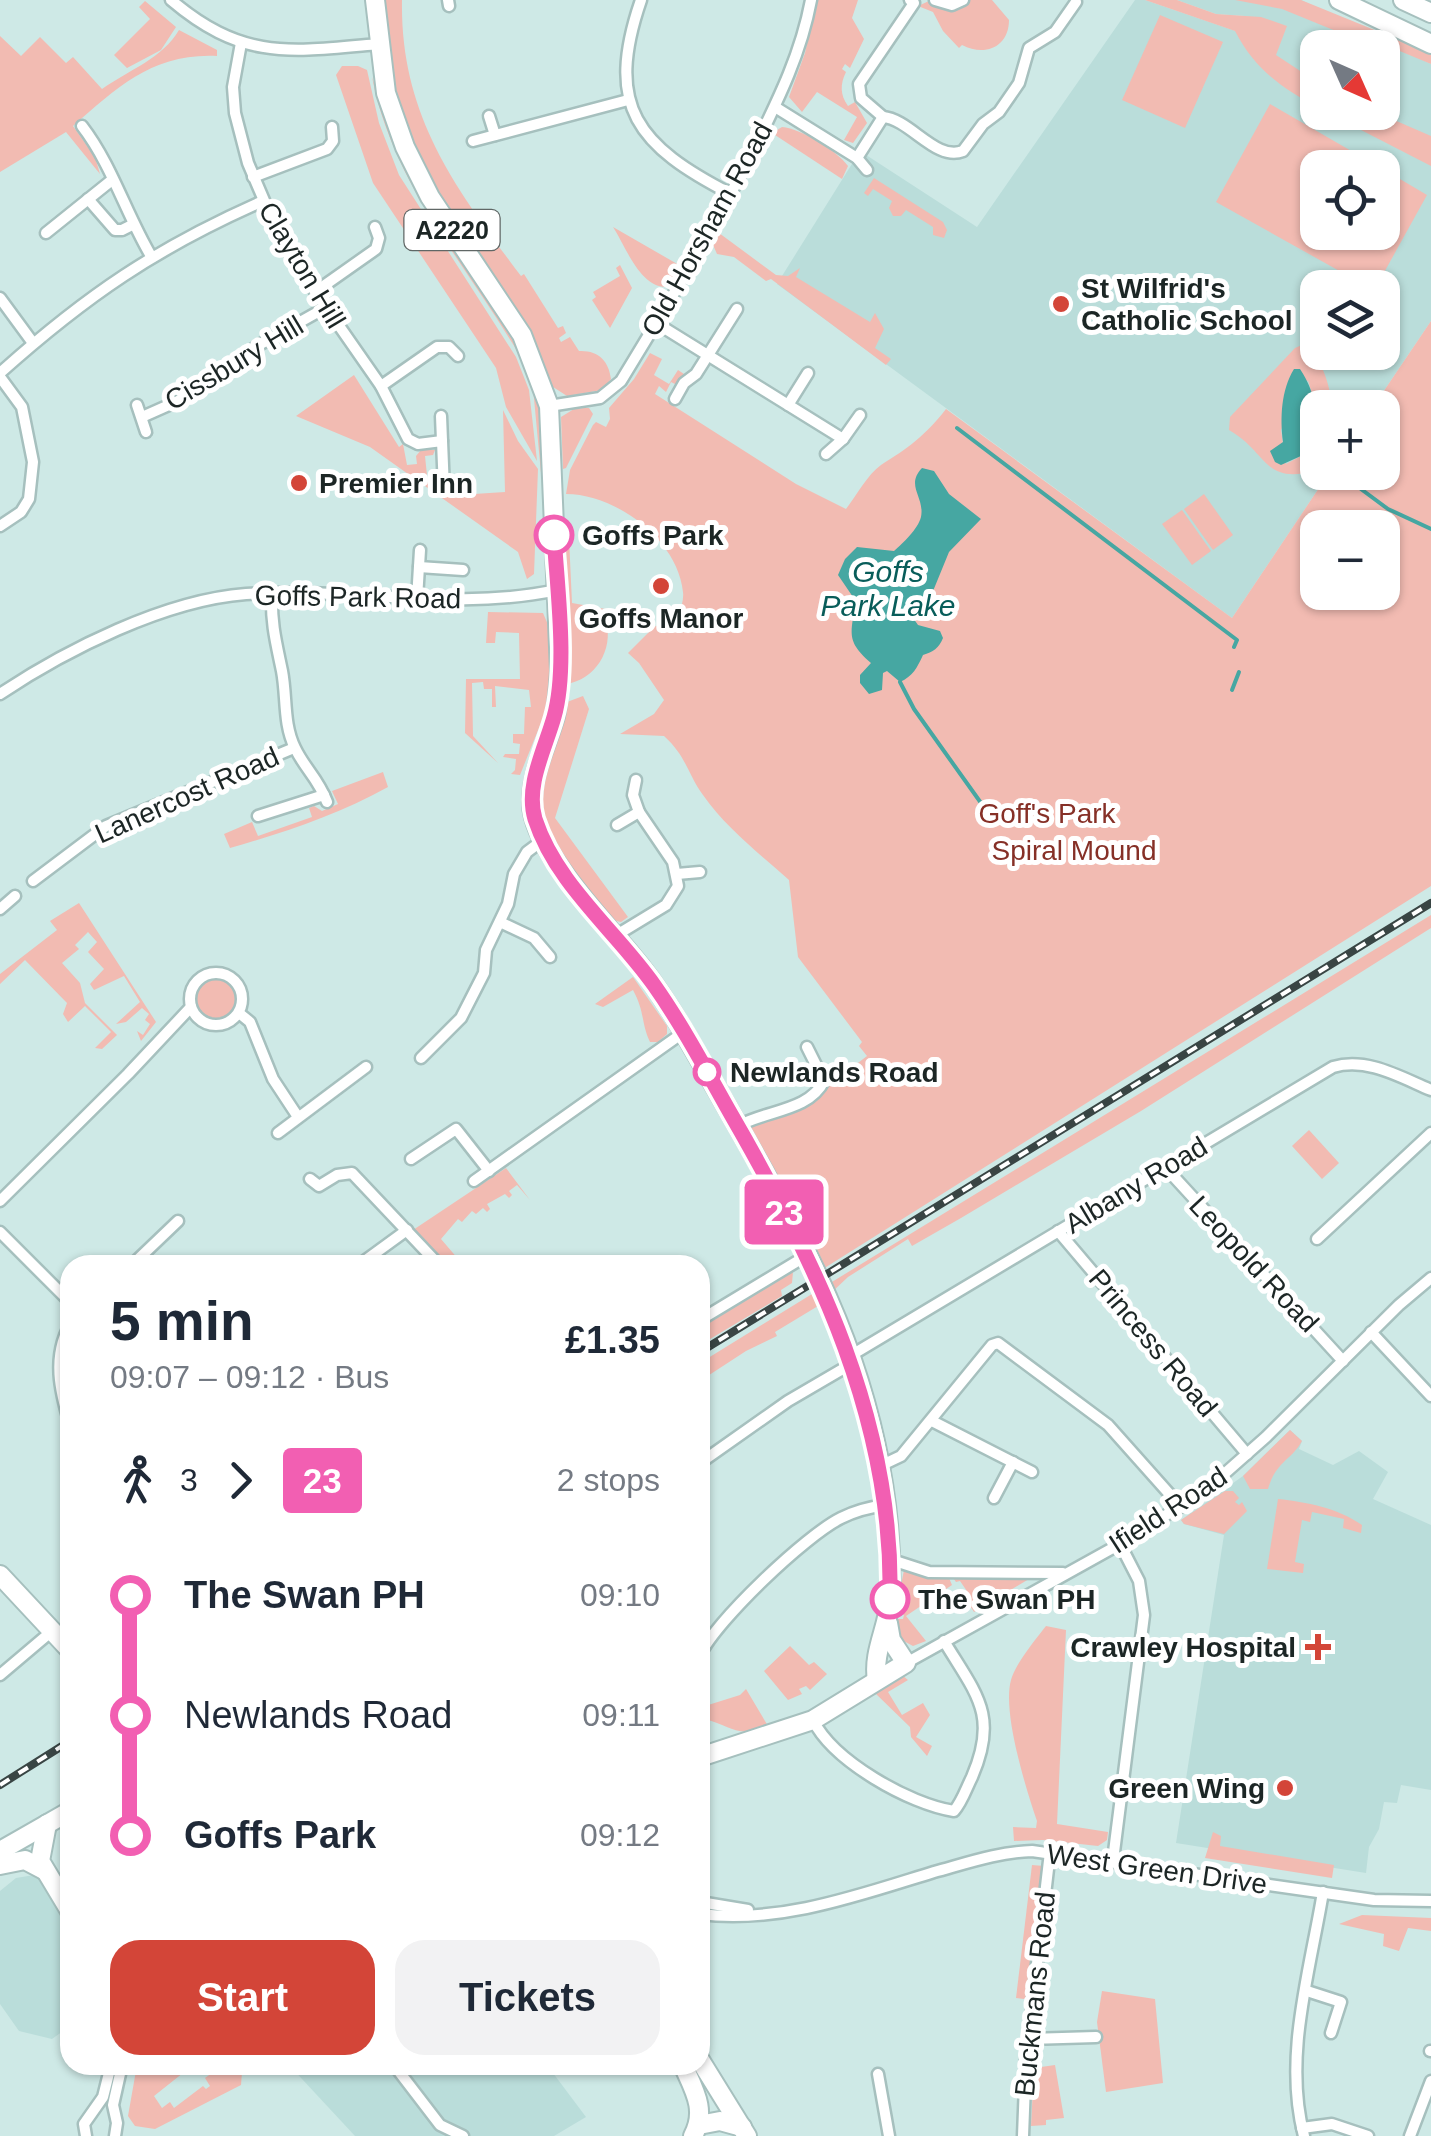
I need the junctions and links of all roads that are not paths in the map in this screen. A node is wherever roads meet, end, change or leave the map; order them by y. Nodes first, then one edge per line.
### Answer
1 (171, 0) edge
2 (375, 0) edge
3 (642, 0) edge
4 (811, 0) edge
5 (935, 0) edge
6 (963, 0) edge
7 (1339, 0) edge
8 (1403, 0) edge
9 (914, 1) edge
10 (1076, 2) edge
11 (1431, 13) edge
12 (241, 43) junction
13 (378, 44) junction
14 (1431, 44) edge
15 (628, 100) junction
16 (775, 107) junction
17 (489, 116) dead end
18 (882, 117) junction
19 (82, 126) dead end
20 (332, 127) dead end
21 (495, 136) junction
22 (473, 141) dead end
23 (858, 158) junction
24 (867, 170) dead end
25 (253, 177) junction
26 (112, 180) junction
27 (731, 194) junction
28 (88, 199) junction
29 (262, 201) junction
30 (132, 225) junction
31 (374, 227) dead end
32 (46, 233) dead end
33 (151, 256) junction
34 (315, 292) junction
35 (0, 298) edge
36 (325, 308) junction
37 (737, 309) dead end
38 (11, 315) junction
39 (656, 323) junction
40 (0, 325) edge
41 (33, 343) junction
42 (709, 354) junction
43 (458, 356) dead end
44 (808, 372) dead end
45 (0, 375) edge
46 (381, 386) junction
47 (675, 399) dead end
48 (788, 404) junction
49 (550, 406) junction
50 (860, 415) dead end
51 (441, 416) dead end
52 (146, 432) dead end
53 (844, 440) junction
54 (442, 441) junction
55 (826, 454) dead end
56 (444, 490) dead end
57 (0, 526) edge
58 (420, 550) dead end
59 (419, 568) junction
60 (463, 570) dead end
61 (558, 590) junction
62 (272, 593) junction
63 (417, 599) junction
64 (0, 694) edge
65 (294, 748) junction
66 (636, 780) dead end
67 (639, 812) junction
68 (258, 816) dead end
69 (617, 825) dead end
70 (544, 840) junction
71 (700, 872) dead end
72 (678, 874) junction
73 (33, 881) dead end
74 (15, 896) dead end
75 (0, 909) edge
76 (500, 922) junction
77 (614, 936) junction
78 (550, 957) dead end
79 (190, 1007) junction
80 (239, 1012) junction
81 (684, 1032) junction
82 (808, 1047) dead end
83 (421, 1058) dead end
84 (366, 1067) dead end
85 (1431, 1090) edge
86 (298, 1117) junction
87 (738, 1126) junction
88 (278, 1133) dead end
89 (1431, 1133) edge
90 (411, 1159) dead end
91 (1165, 1167) junction
92 (489, 1171) junction
93 (310, 1179) dead end
94 (474, 1181) dead end
95 (0, 1201) edge
96 (178, 1221) dead end
97 (406, 1230) junction
98 (0, 1232) edge
99 (1058, 1232) junction
100 (1317, 1239) dead end
101 (142, 1255) edge
102 (372, 1255) edge
103 (430, 1255) edge
104 (806, 1256) junction
105 (1431, 1278) edge
106 (60, 1292) edge
107 (710, 1314) edge
108 (1371, 1332) junction
109 (852, 1360) junction
110 (1344, 1360) junction
111 (1431, 1396) edge
112 (932, 1420) junction
113 (1247, 1454) junction
114 (710, 1456) edge
115 (1013, 1462) junction
116 (880, 1466) junction
117 (1032, 1472) dead end
118 (994, 1498) dead end
119 (886, 1504) junction
120 (1180, 1507) junction
121 (1120, 1544) junction
122 (892, 1560) junction
123 (1066, 1573) junction
124 (0, 1574) edge
125 (888, 1622) junction
126 (52, 1631) junction
127 (60, 1639) edge
128 (944, 1641) junction
129 (710, 1642) edge
130 (906, 1662) junction
131 (0, 1675) edge
132 (877, 1680) junction
133 (813, 1720) junction
134 (710, 1754) edge
135 (60, 1817) edge
136 (47, 1824) junction
137 (0, 1851) edge
138 (1050, 1852) junction
139 (1113, 1860) junction
140 (0, 1865) edge
141 (44, 1870) junction
142 (1323, 1892) junction
143 (60, 1895) edge
144 (1431, 1901) edge
145 (710, 1904) edge
146 (769, 1913) junction
147 (710, 1914) edge
148 (1306, 1992) junction
149 (1331, 2033) dead end
150 (1096, 2037) dead end
151 (1030, 2039) junction
152 (878, 2074) dead end
153 (108, 2075) edge
154 (120, 2075) edge
155 (402, 2075) edge
156 (687, 2075) edge
157 (709, 2075) edge
158 (1431, 2081) edge
159 (93, 2112) junction
160 (115, 2118) junction
161 (696, 2130) edge
162 (744, 2132) edge
163 (1303, 2132) edge
164 (455, 2135) edge
165 (86, 2136) edge
166 (115, 2136) edge
167 (889, 2136) edge
168 (1023, 2136) edge
169 (1368, 2136) edge
170 (1410, 2136) edge

1 - 12 street
2 - 13 main road, A2220
3 - 15 street
4 - 16 street, Old Horsham Road
5 - 6 street
7 - 14 main road
8 - 11 main road
9 - 18 street
10 - 18 street
12 - 13 street
12 - 25 street, Clayton Hill
13 - 49 main road, A2220
15 - 21 street
15 - 27 street
16 - 23 street
16 - 27 street, Old Horsham Road
17 - 21 street
18 - 23 street
19 - 26 street
20 - 25 street
21 - 22 street
23 - 24 street
25 - 29 street, Clayton Hill
26 - 28 street
26 - 30 street
27 - 39 street, Old Horsham Road
28 - 30 street
28 - 32 street
29 - 33 street
29 - 34 street, Clayton Hill
30 - 33 street
31 - 34 street
33 - 41 street
34 - 36 street, Clayton Hill
35 - 38 street
36 - 46 street, Clayton Hill
36 - 52 street, Cissbury Hill
37 - 42 street
38 - 40 street
38 - 41 street
39 - 42 street
39 - 49 street, Old Horsham Road
41 - 45 street
42 - 47 street
42 - 48 street
43 - 46 street
44 - 48 street
45 - 57 street
46 - 54 street, Clayton Hill
48 - 53 street
49 - 61 main road, A2220
50 - 53 street
51 - 54 street
53 - 55 street
54 - 56 street
58 - 59 street
59 - 60 street
59 - 63 street
61 - 63 street, Goffs Park Road
61 - 70 main road, A2220
62 - 63 street, Goffs Park Road
62 - 64 street, Goffs Park Road
62 - 65 street
65 - 68 street
65 - 73 street, Lanercost Road
66 - 67 street
67 - 69 street
67 - 72 street
70 - 76 street
70 - 77 main road, A2220
71 - 72 street
72 - 77 street
74 - 75 street
76 - 78 street
76 - 83 street
77 - 81 main road, A2220
79 - 80 street
79 - 80 street
79 - 95 street
80 - 86 street
81 - 87 main road, A2220
81 - 92 street
82 - 87 street
84 - 86 street
85 - 91 street, Albany Road
86 - 88 street
87 - 104 main road, A2220
89 - 100 street
90 - 92 street
91 - 99 street, Albany Road
91 - 110 street, Leopold Road
92 - 94 street
93 - 97 street
96 - 101 street
97 - 102 street
97 - 103 street
98 - 106 street
99 - 109 street, Albany Road
99 - 113 street, Princess Road
104 - 107 street
104 - 109 main road, A2220
105 - 108 street, Ifield Road
108 - 110 street, Ifield Road
108 - 111 street
109 - 114 street, Albany Road
109 - 116 main road, A2220
110 - 113 street, Ifield Road
112 - 115 street
112 - 116 street
112 - 120 street
113 - 120 street, Ifield Road
115 - 117 street
115 - 118 street
116 - 119 main road, A2220
119 - 122 main road, A2220
119 - 129 street
120 - 121 street, Ifield Road
121 - 123 street, Ifield Road
121 - 139 street
122 - 123 street
122 - 125 main road, A2220
123 - 128 street, Ifield Road
124 - 126 main road
125 - 130 main road, A2220
125 - 132 main road, A2220
126 - 127 main road
126 - 131 street
128 - 130 street, Ifield Road
128 - 133 street
130 - 132 main road, Ifield Road
132 - 133 main road, Ifield Road
133 - 134 main road, Ifield Road
135 - 136 main road
136 - 137 main road
136 - 141 main road
138 - 139 street, West Green Drive
138 - 146 street, West Green Drive
138 - 151 street, Buckmans Road
139 - 142 street, West Green Drive
140 - 141 main road
141 - 143 main road
142 - 144 street, West Green Drive
142 - 148 street
145 - 146 street, West Green Drive
146 - 147 street, West Green Drive
148 - 149 street
148 - 163 street
150 - 151 street
151 - 168 street, Buckmans Road
152 - 167 street
153 - 159 street
154 - 160 street
155 - 164 street
156 - 161 main road
157 - 162 main road
158 - 170 street
159 - 160 street
159 - 165 street
160 - 166 street
161 - 162 main road
163 - 169 street

